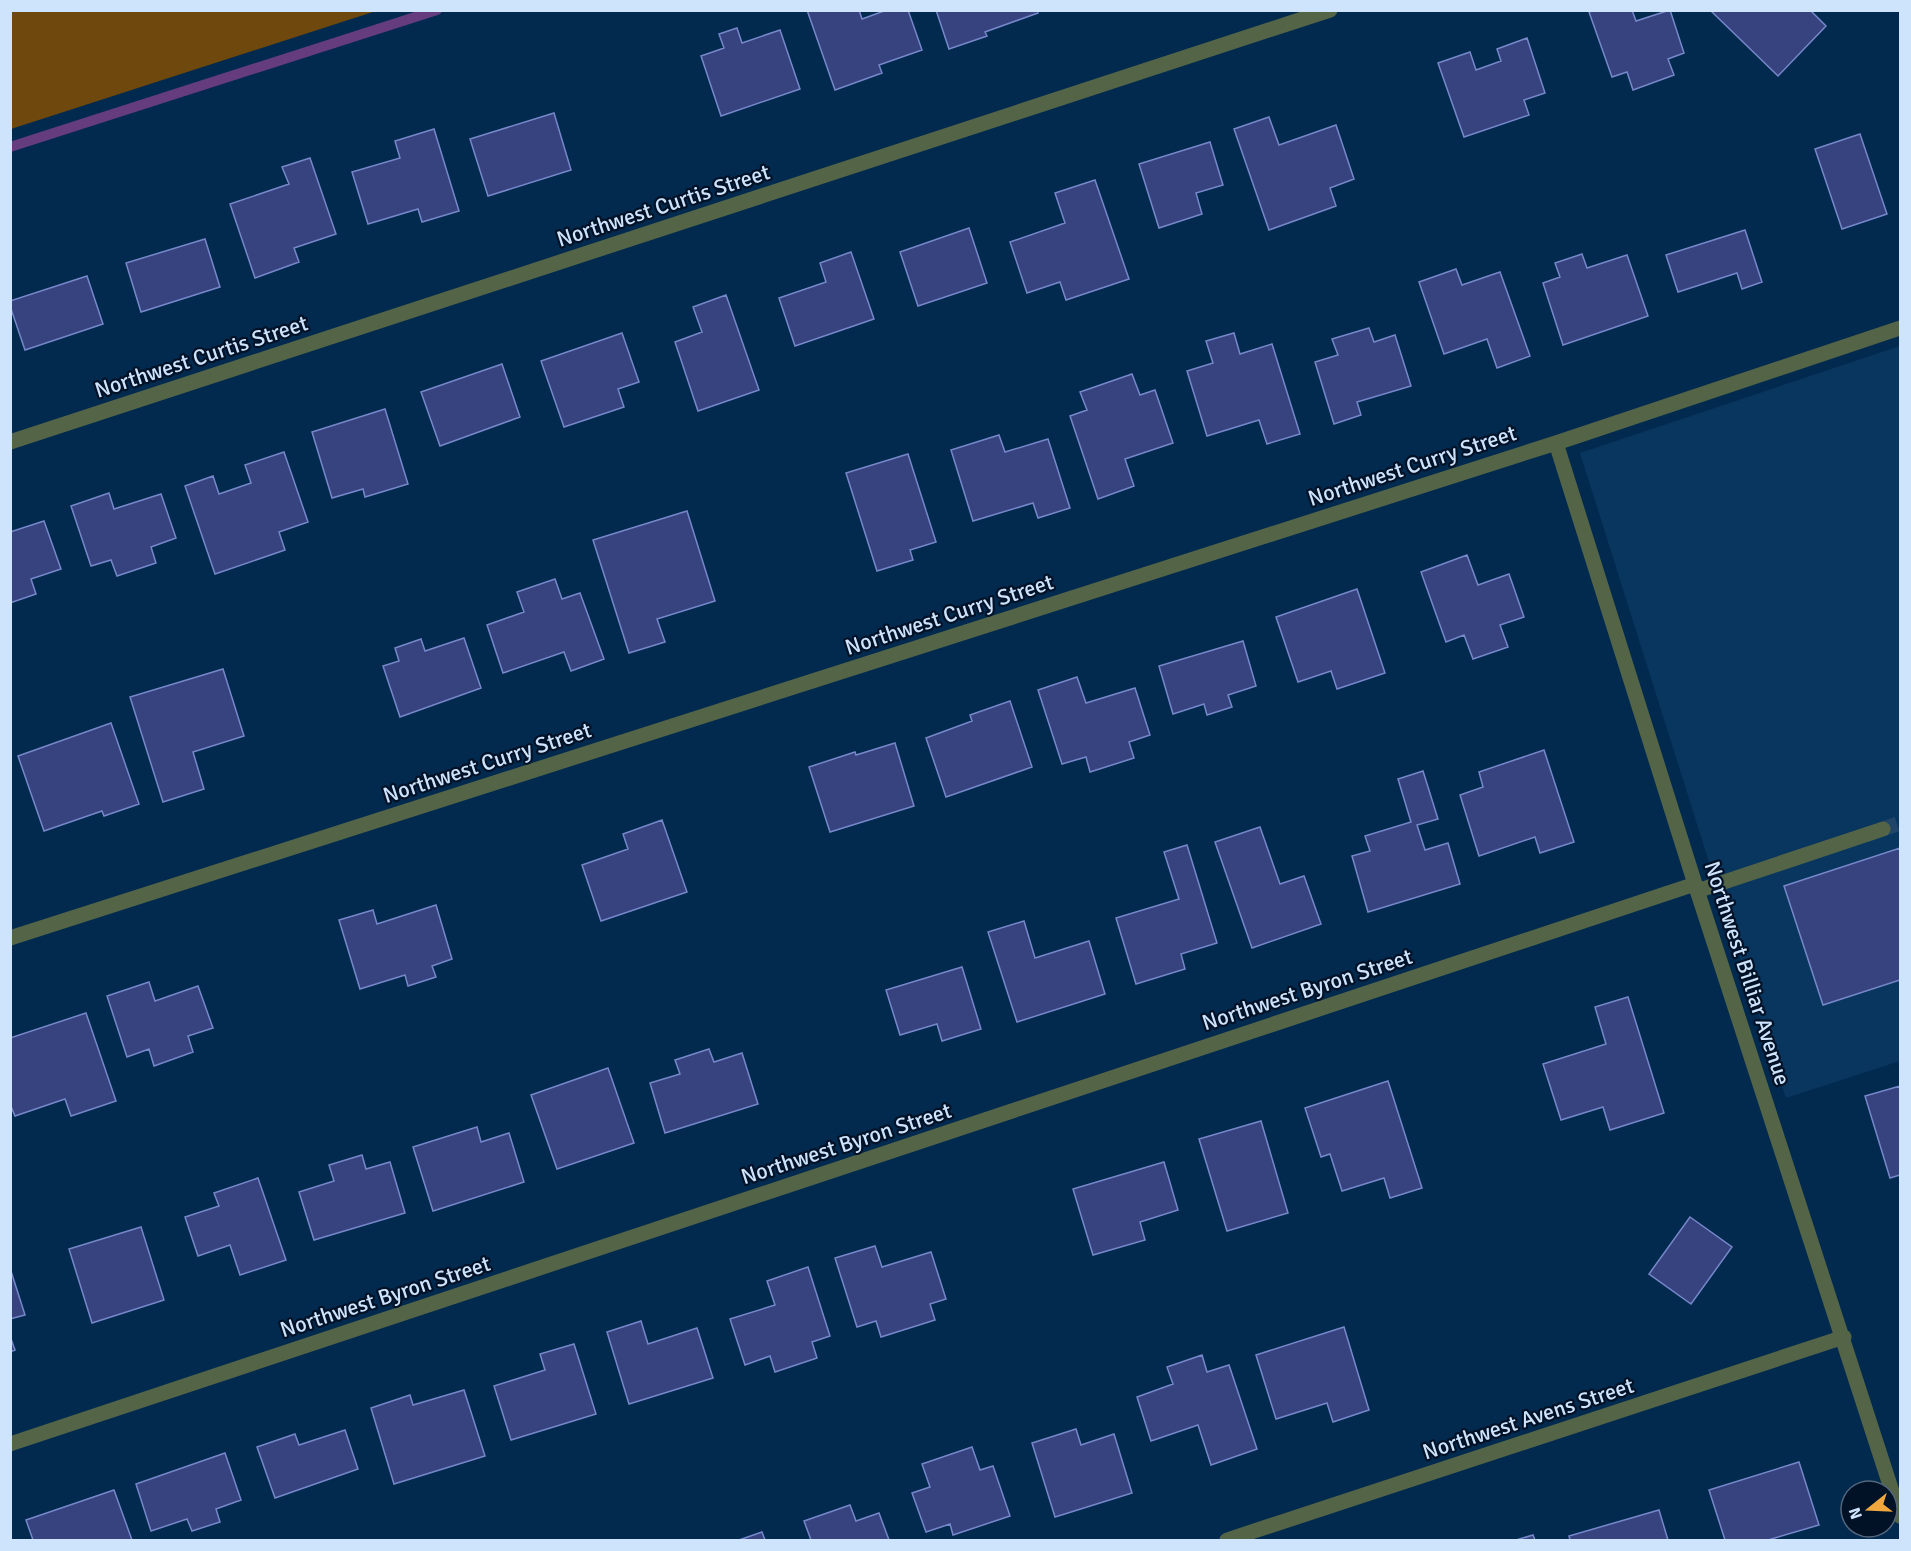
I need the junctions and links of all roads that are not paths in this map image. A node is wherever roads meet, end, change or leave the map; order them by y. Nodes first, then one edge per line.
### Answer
1 (1330, 10) edge
2 (1900, 328) edge
3 (10, 442) edge
4 (1556, 443) junction
5 (1882, 829) tunnel mouth
6 (1696, 887) junction
7 (10, 938) edge
8 (1844, 1337) junction
9 (10, 1444) edge
10 (1900, 1516) edge
11 (1227, 1540) edge

1 - 3 street, Northwest Curtis Street
2 - 4 street, Northwest Curry Street
4 - 6 street, Northwest Billiar Avenue
4 - 7 street, Northwest Curry Street
5 - 6 street, Northwest Byron Street
6 - 8 street, Northwest Billiar Avenue
6 - 9 street, Northwest Byron Street
8 - 10 street, Northwest Billiar Avenue
8 - 11 street, Northwest Avens Street

